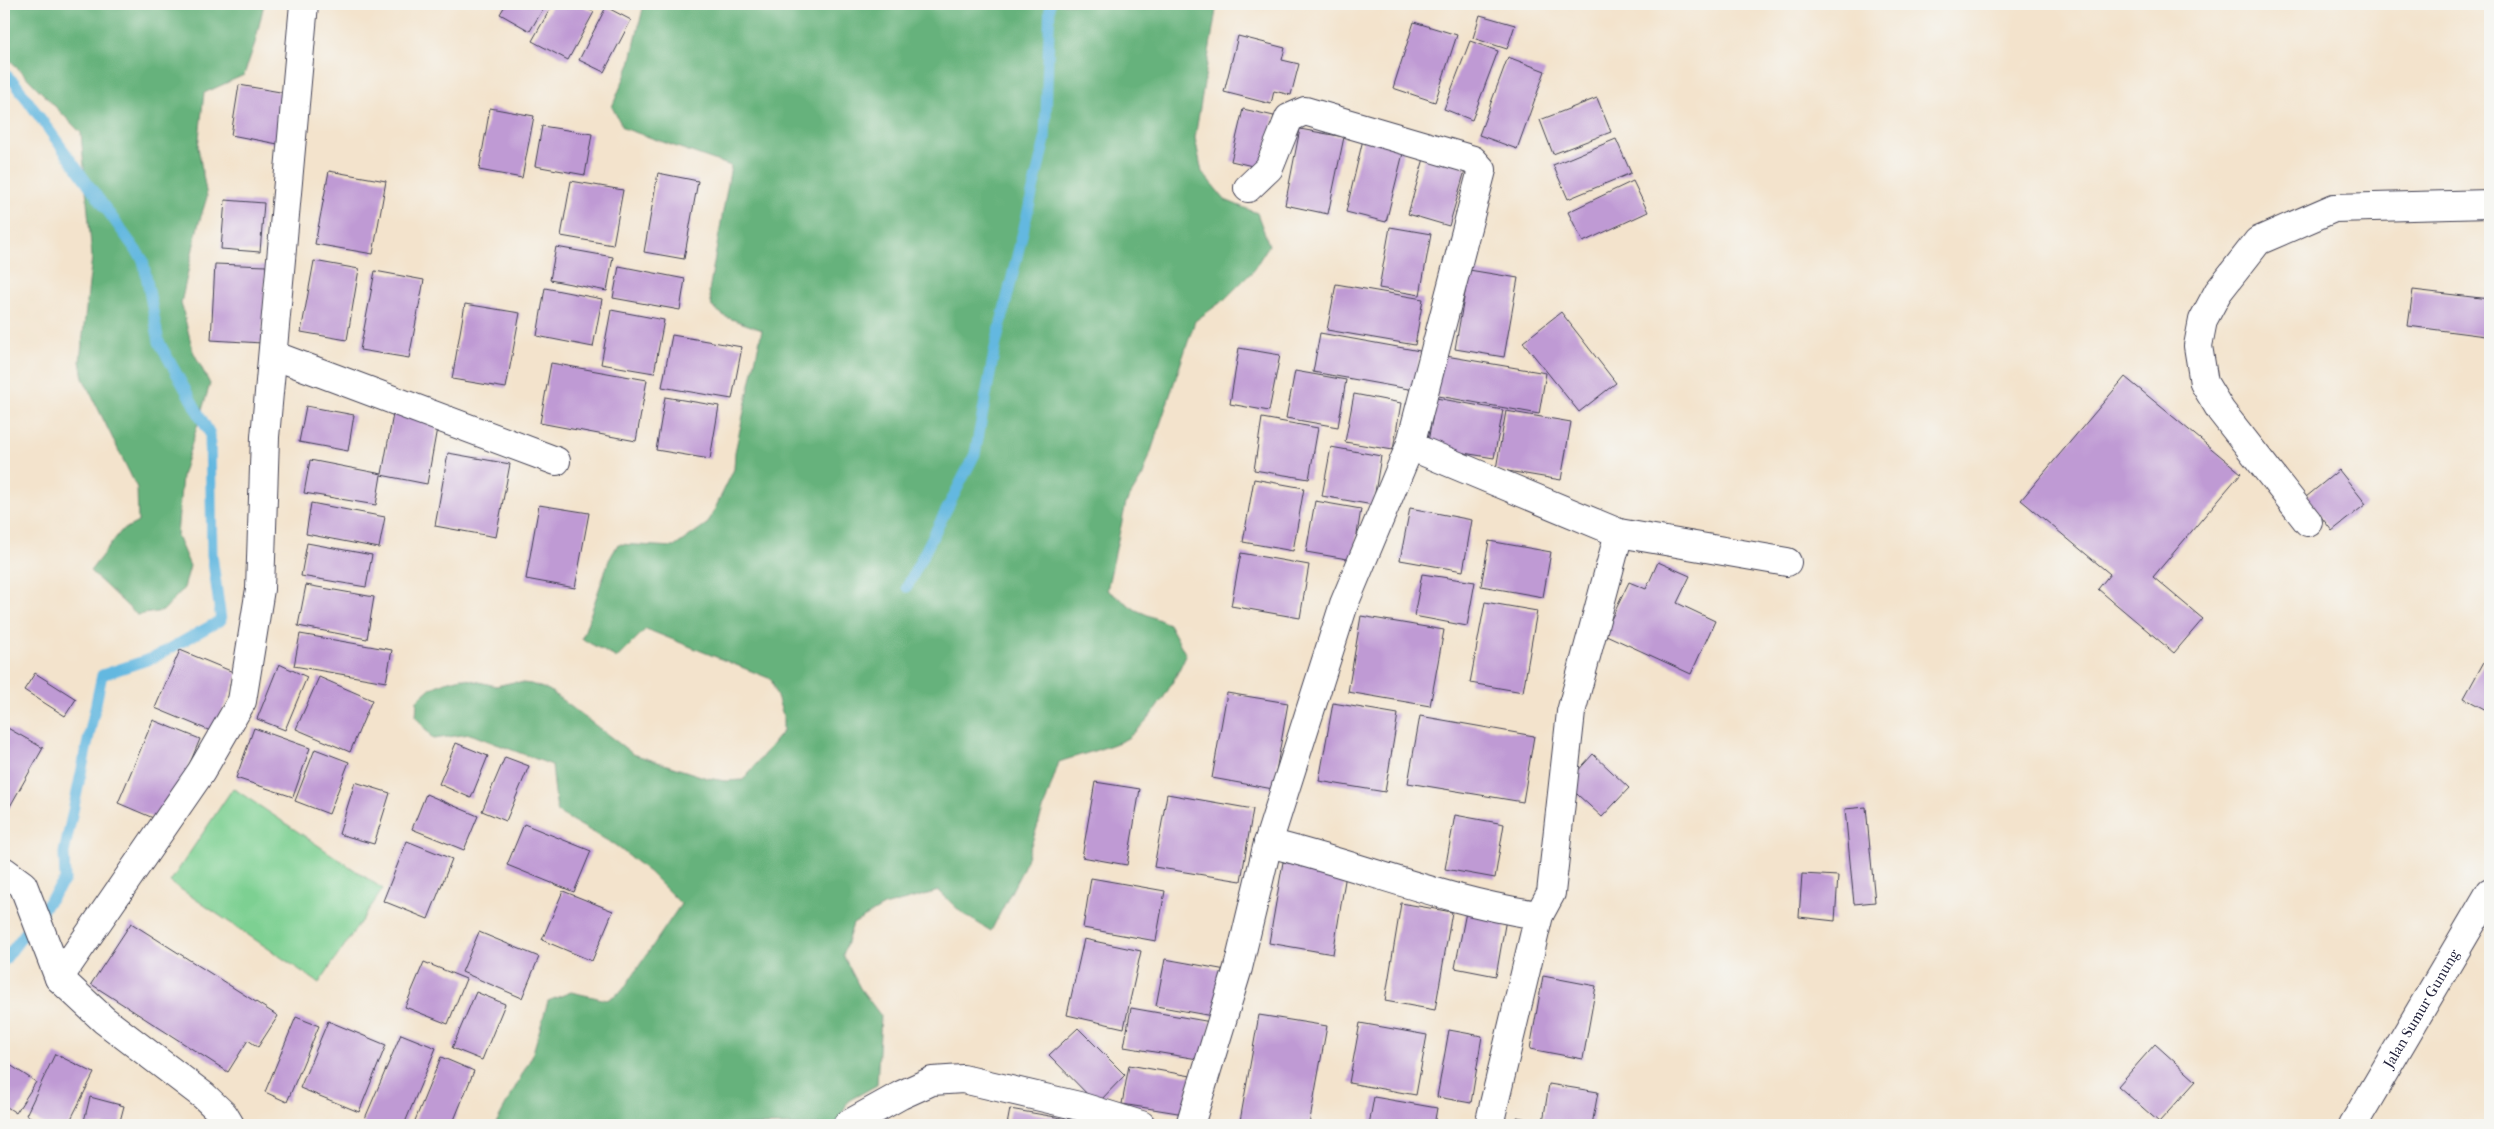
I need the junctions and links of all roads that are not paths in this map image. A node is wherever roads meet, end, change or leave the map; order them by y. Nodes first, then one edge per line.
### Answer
1 (304, 4) edge
2 (1248, 188) dead end
3 (2490, 204) edge
4 (273, 355) junction
5 (1410, 446) junction
6 (556, 461) dead end
7 (2308, 522) dead end
8 (1619, 533) junction
9 (1787, 562) dead end
10 (1268, 843) junction
11 (14, 878) edge
12 (2490, 892) edge
13 (1539, 914) junction
14 (59, 978) junction
15 (230, 1125) edge
16 (847, 1125) edge
17 (1141, 1125) edge
18 (1190, 1125) edge
19 (1489, 1125) edge
20 (2353, 1125) edge

1 - 4 street
2 - 5 street
3 - 7 street
4 - 6 street
4 - 14 street
5 - 8 street
5 - 10 street
8 - 9 street
8 - 13 street
10 - 13 street
10 - 18 street
11 - 14 street
12 - 20 street, Jalan Sumur Gunung
13 - 19 street
14 - 15 street
16 - 17 street

